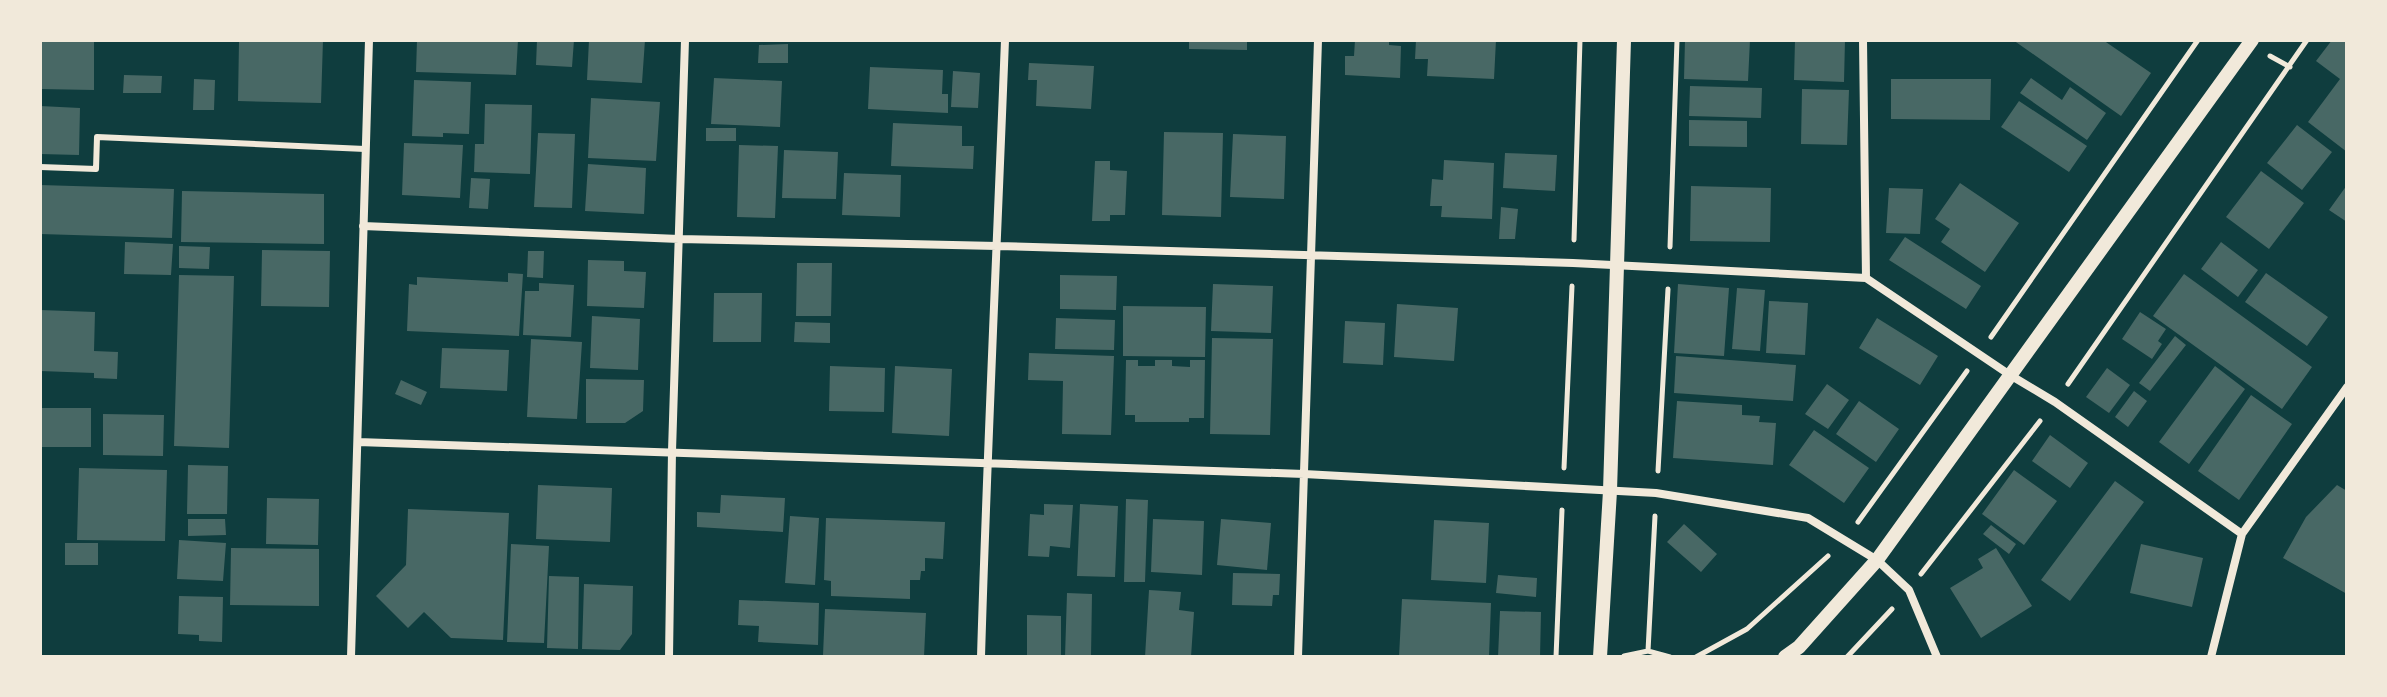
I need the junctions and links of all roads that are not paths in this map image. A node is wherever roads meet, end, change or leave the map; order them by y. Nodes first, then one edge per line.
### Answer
1 (369, 40) edge
2 (685, 40) edge
3 (1005, 40) edge
4 (1318, 40) edge
5 (1624, 40) edge
6 (1863, 40) edge
7 (2252, 40) edge
8 (365, 149) junction
9 (40, 167) edge
10 (363, 226) junction
11 (679, 239) junction
12 (997, 246) junction
13 (1311, 257) junction
14 (1618, 265) junction
15 (1866, 278) junction
16 (2010, 375) junction
17 (2347, 387) edge
18 (358, 442) junction
19 (672, 451) junction
20 (986, 464) junction
21 (1304, 474) junction
22 (1610, 491) junction
23 (2242, 534) junction
24 (1877, 560) junction
25 (351, 657) edge
26 (669, 657) edge
27 (981, 657) edge
28 (1298, 657) edge
29 (1600, 657) edge
30 (1785, 657) edge
31 (1937, 657) edge
32 (2211, 657) edge

1 - 8 street
2 - 11 street
3 - 12 street
4 - 13 street
5 - 14 street
6 - 15 street
7 - 16 street
8 - 9 lane
8 - 10 street
10 - 11 street
10 - 18 street
11 - 12 street
11 - 19 street
12 - 13 street
12 - 20 street
13 - 14 street
13 - 21 street
14 - 15 street
14 - 22 street
15 - 16 street
16 - 23 street
16 - 24 street
17 - 23 street
18 - 19 street
18 - 25 street
19 - 20 street
19 - 26 street
20 - 21 street
20 - 27 street
21 - 22 street
21 - 28 street
22 - 24 street
22 - 29 street
23 - 32 street
24 - 30 street
24 - 31 street

